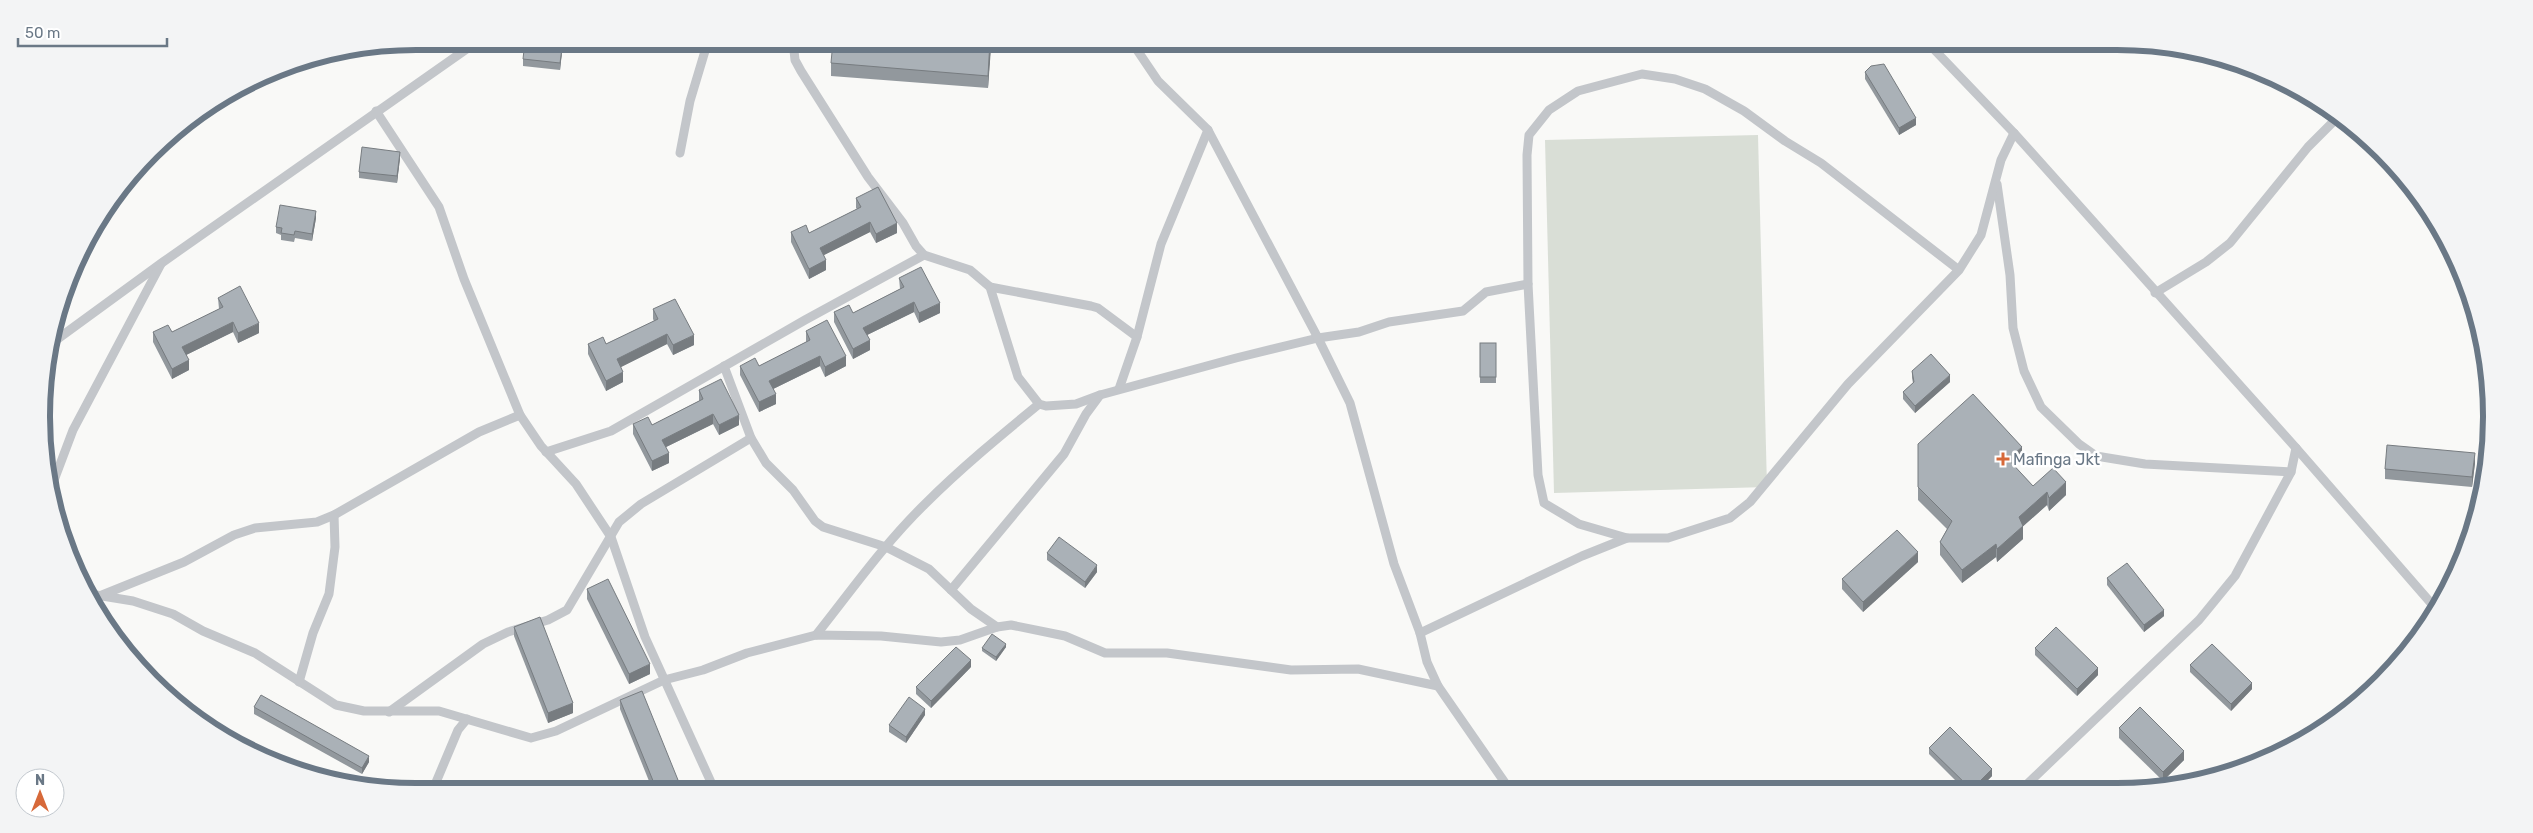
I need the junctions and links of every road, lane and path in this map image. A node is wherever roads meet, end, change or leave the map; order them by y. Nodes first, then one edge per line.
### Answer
1 (465, 50) edge
2 (705, 50) edge
3 (794, 50) edge
4 (1137, 50) edge
5 (1935, 50) edge
6 (376, 111) junction
7 (2333, 121) edge
8 (1208, 130) junction
9 (2014, 133) junction
10 (680, 153) dead end
11 (1997, 181) junction
12 (924, 255) junction
13 (162, 262) junction
14 (1959, 270) junction
15 (1528, 284) junction
16 (990, 287) junction
17 (2155, 293) junction
18 (1137, 337) junction
19 (58, 338) edge
20 (1318, 338) junction
21 (724, 366) junction
22 (1120, 389) junction
23 (1100, 394) junction
24 (1039, 404) junction
25 (520, 415) junction
26 (750, 438) junction
27 (2296, 448) junction
28 (546, 452) junction
29 (2291, 472) junction
30 (55, 477) edge
31 (334, 515) junction
32 (611, 536) junction
33 (1627, 538) junction
34 (886, 547) junction
35 (951, 590) junction
36 (96, 595) edge
37 (97, 595) edge
38 (2432, 604) edge
39 (997, 627) junction
40 (1420, 632) junction
41 (816, 635) junction
42 (664, 680) junction
43 (299, 682) junction
44 (1438, 686) junction
45 (389, 712) junction
46 (467, 719) junction
47 (436, 783) edge
48 (711, 783) edge
49 (1505, 783) edge
50 (2028, 783) edge

1 - 6 lane
2 - 10 lane
3 - 12 lane
4 - 8 lane
5 - 9 lane
6 - 13 lane
6 - 25 lane
7 - 17 lane
8 - 18 lane
8 - 20 lane
9 - 11 lane
9 - 17 lane
11 - 14 lane
11 - 29 lane
12 - 16 lane
12 - 21 lane
13 - 19 lane
13 - 30 lane
14 - 15 lane
14 - 33 lane
15 - 20 lane
15 - 33 lane
16 - 18 lane
16 - 24 lane
17 - 27 lane
18 - 22 lane
20 - 22 lane
20 - 40 lane
21 - 26 lane
21 - 28 lane
22 - 23 lane
23 - 24 lane
23 - 35 lane
24 - 34 lane
25 - 28 lane
25 - 31 lane
26 - 32 lane
26 - 34 lane
27 - 29 lane
27 - 38 lane
28 - 32 lane
29 - 50 lane
31 - 36 lane
31 - 43 lane
32 - 42 lane
32 - 45 lane
33 - 40 lane
34 - 35 lane
34 - 41 lane
35 - 39 lane
37 - 43 lane
39 - 41 lane
39 - 44 lane
40 - 44 lane
41 - 42 lane
42 - 46 lane
42 - 48 lane
43 - 45 lane
44 - 49 lane
45 - 46 lane
46 - 47 lane

